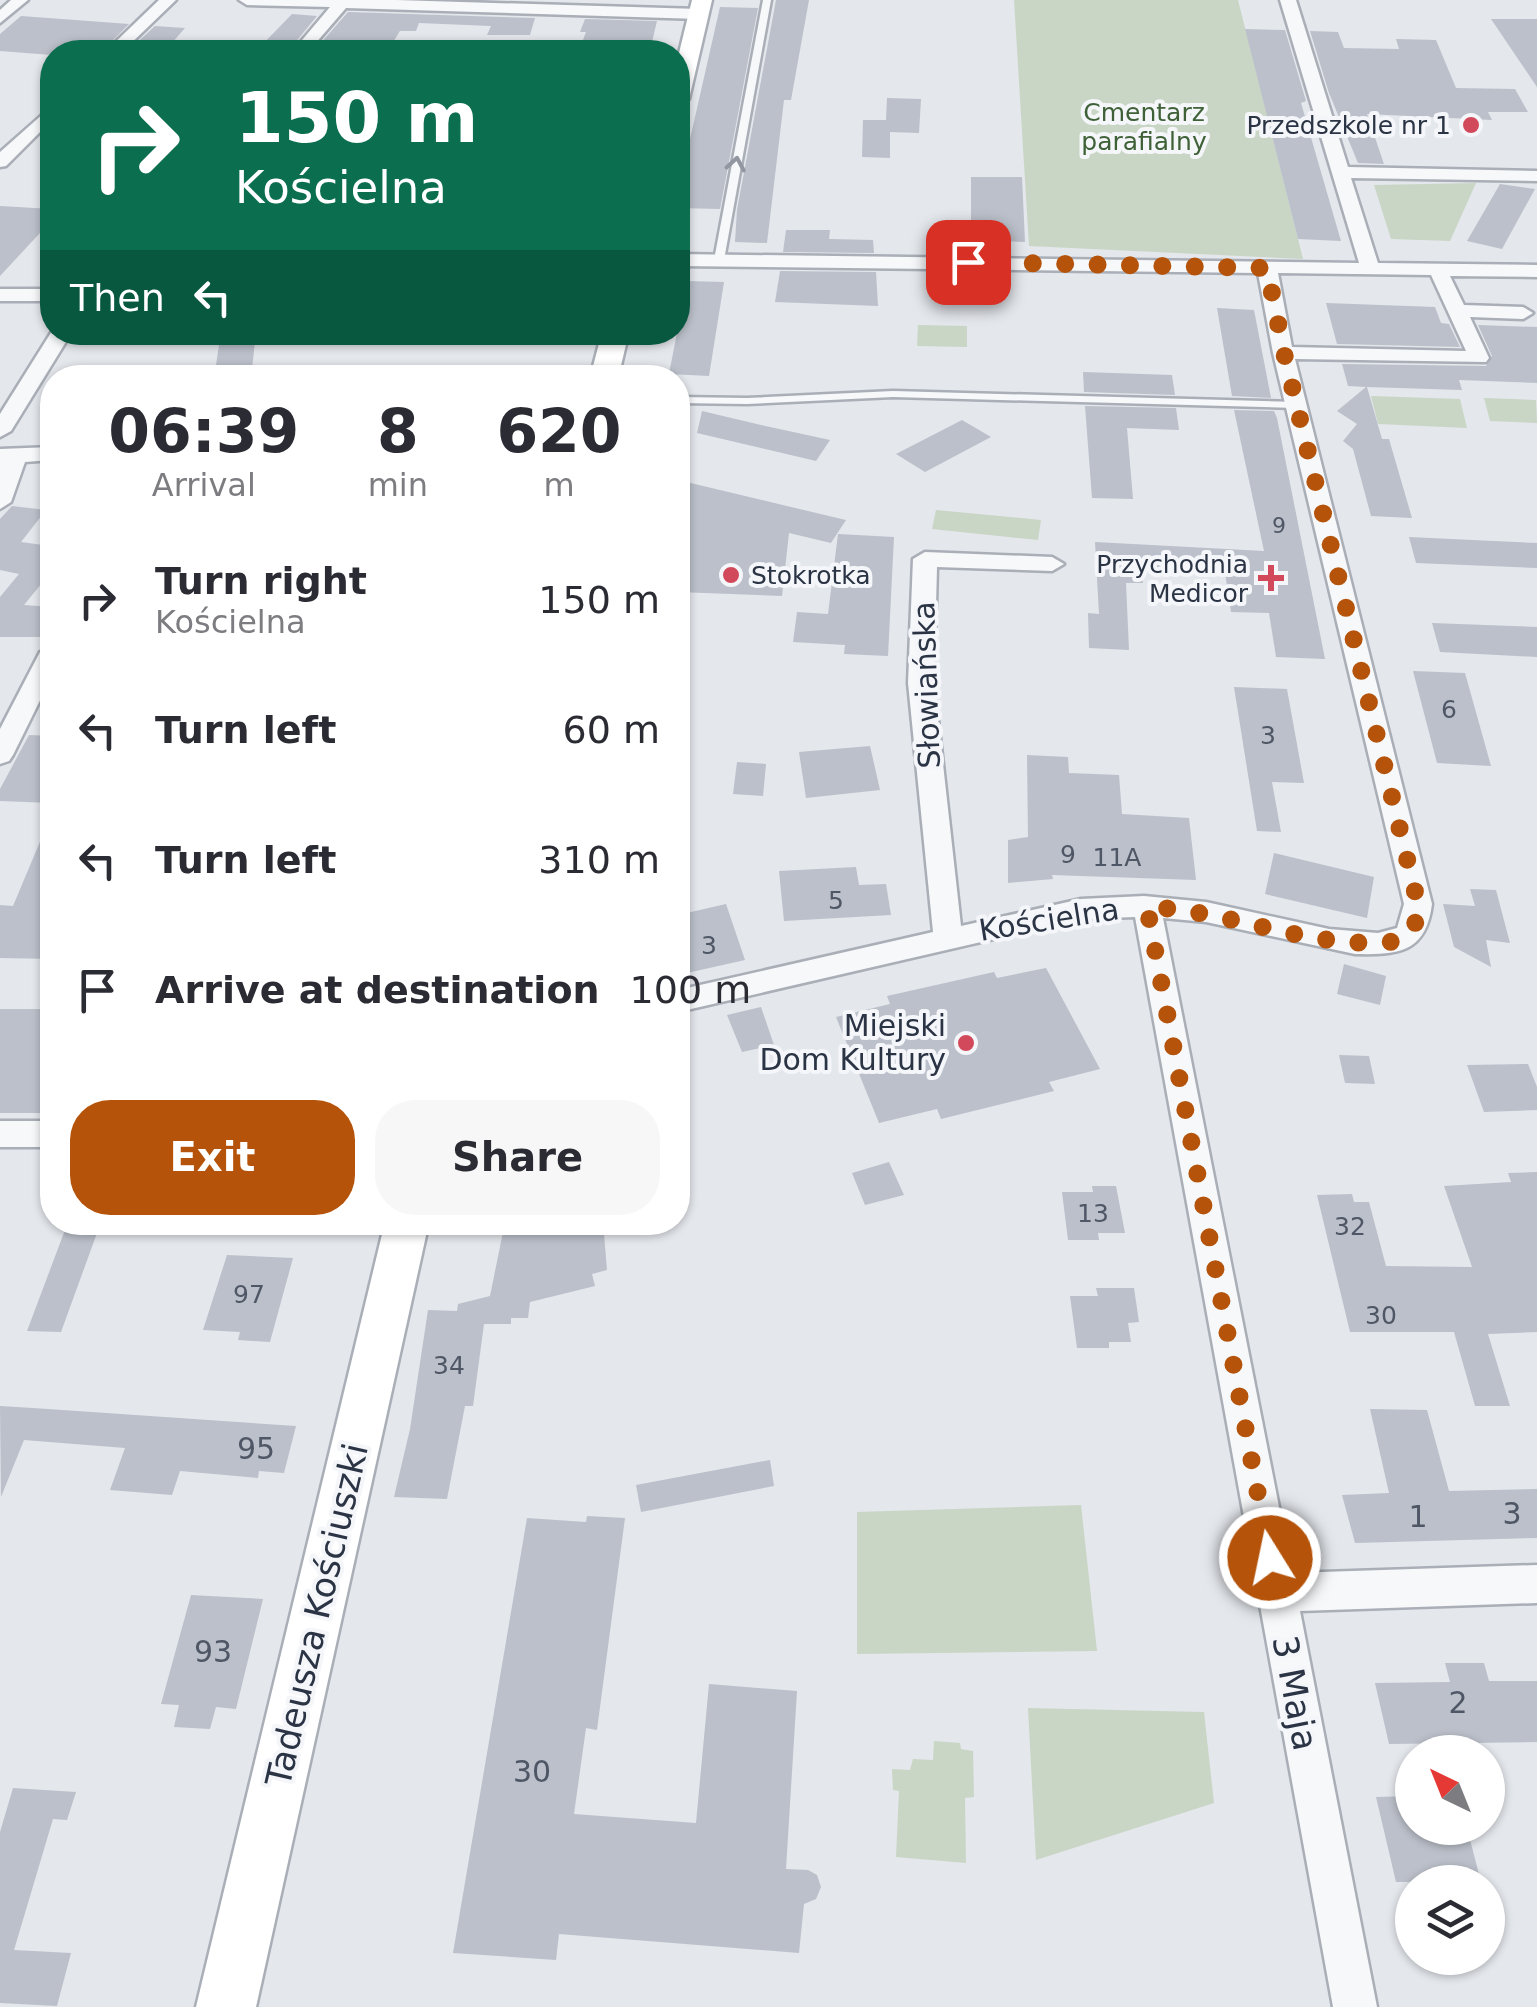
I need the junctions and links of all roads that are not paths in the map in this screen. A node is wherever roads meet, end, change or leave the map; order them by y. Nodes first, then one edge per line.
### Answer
1 (20, 0) edge
2 (168, 0) edge
3 (247, 0) edge
4 (767, 0) edge
5 (1288, 0) edge
6 (342, 2) edge
7 (494, 4) edge
8 (701, 7) edge
9 (0, 18) edge
10 (126, 40) edge
11 (310, 40) edge
12 (690, 48) edge
13 (40, 123) edge
14 (22, 140) junction
15 (40, 141) edge
16 (0, 162) edge
17 (1340, 172) junction
18 (1537, 176) edge
19 (690, 260) edge
20 (719, 260) junction
21 (1267, 268) junction
22 (1370, 269) junction
23 (1438, 270) junction
24 (1537, 271) edge
25 (0, 294) edge
26 (40, 295) edge
27 (1454, 311) junction
28 (1523, 312) dead end
29 (1284, 353) junction
30 (40, 367) edge
31 (690, 400) edge
32 (1297, 405) junction
33 (0, 431) edge
34 (40, 455) edge
35 (8, 456) edge
36 (0, 502) edge
37 (1052, 564) dead end
38 (40, 674) edge
39 (0, 754) edge
40 (1147, 907) junction
41 (948, 938) junction
42 (690, 998) edge
43 (0, 1134) edge
44 (40, 1134) edge
45 (405, 1235) edge
46 (1537, 1584) edge
47 (1276, 1592) junction
48 (226, 2007) edge
49 (1355, 2007) edge

1 - 9 street
2 - 10 street
3 - 6 street
20 -> 4 lane
5 - 17 street
6 - 7 street
6 - 11 street
7 - 8 street
8 - 12 main road
13 - 14 street
14 - 15 street
14 - 16 street
17 - 18 street
17 - 22 street
19 - 20 street
20 - 21 street
21 - 22 street
21 - 29 street
22 - 23 street
23 - 24 street
23 - 27 street
25 - 26 street
27 - 28 street
27 - 29 street
29 - 32 street
30 - 33 street
31 - 32 lane
32 - 40 street, Kościelna
34 - 35 street
35 - 36 street
37 - 41 street, Słowiańska
38 - 39 street
40 - 41 street, Kościelna
40 - 47 street, 3 Maja
41 - 42 street, Kościelna
43 - 44 street
45 - 48 main road, Tadeusza Kościuszki
46 - 47 street
47 - 49 street, 3 Maja

